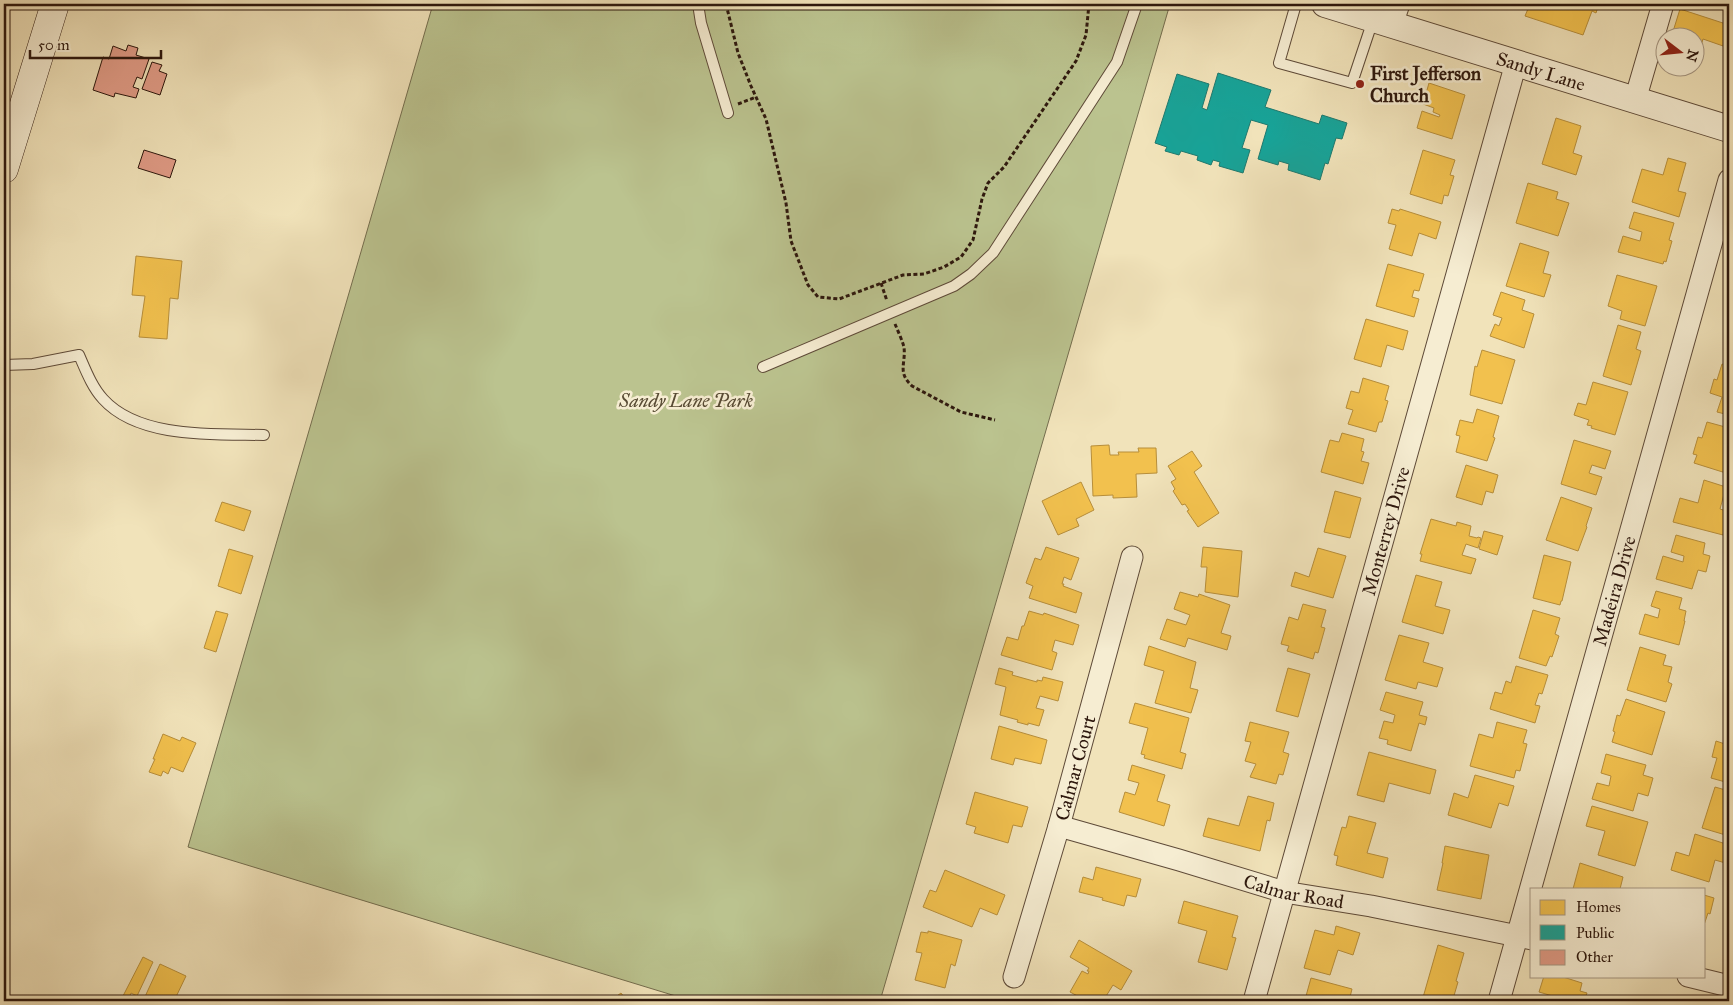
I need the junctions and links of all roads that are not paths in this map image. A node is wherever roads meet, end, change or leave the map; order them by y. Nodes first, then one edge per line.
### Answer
1 (55, 4) edge
2 (698, 4) edge
3 (1137, 4) edge
4 (1296, 4) edge
5 (1325, 4) edge
6 (1663, 4) edge
7 (1388, 16) edge
8 (1516, 63) junction
9 (1635, 100) junction
10 (728, 113) dead end
11 (1729, 128) edge
12 (4, 169) edge
13 (1729, 180) edge
14 (4, 365) edge
15 (763, 367) dead end
16 (264, 435) dead end
17 (1132, 557) dead end
18 (1059, 826) junction
19 (1538, 888) edge
20 (1284, 892) junction
21 (1530, 919) edge
22 (1525, 938) edge
23 (1014, 978) dead end
24 (1696, 978) edge
25 (1729, 986) edge
26 (1254, 1001) edge
27 (1500, 1001) edge

1 - 12 main road
2 - 10 lane
3 - 15 lane
4 - 7 lane
5 - 7 street, Sandy Lane
6 - 9 street
7 - 8 street, Sandy Lane
8 - 9 street, Sandy Lane
8 - 20 street, Monterrey Drive
9 - 11 street, Sandy Lane
13 - 19 street, Madeira Drive
14 - 16 lane
17 - 18 street, Calmar Court
18 - 20 street, Calmar Road
18 - 23 street, Calmar Court
20 - 22 street, Calmar Road
20 - 26 street, Monterrey Drive
21 - 22 street, Madeira Drive
22 - 27 street, Madeira Drive
24 - 25 street

